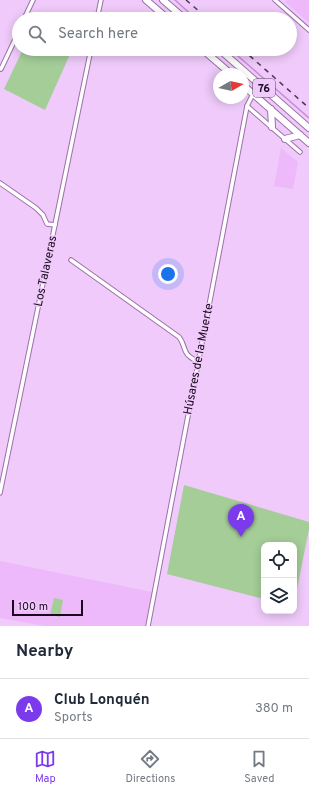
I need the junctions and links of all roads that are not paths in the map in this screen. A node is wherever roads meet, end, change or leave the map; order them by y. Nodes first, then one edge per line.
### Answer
1 (33, 0) edge
2 (100, 0) edge
3 (146, 0) edge
4 (163, 0) edge
5 (275, 0) edge
6 (27, 12) edge
7 (98, 12) edge
8 (160, 12) edge
9 (177, 12) edge
10 (289, 12) edge
11 (297, 19) edge
12 (309, 30) edge
13 (12, 46) edge
14 (89, 56) edge
15 (210, 56) edge
16 (227, 56) edge
17 (0, 68) edge
18 (224, 68) edge
19 (249, 90) edge
20 (253, 94) junction
21 (247, 106) junction
22 (271, 109) junction
23 (272, 127) junction
24 (309, 128) edge
25 (300, 135) junction
26 (285, 139) junction
27 (309, 143) edge
28 (300, 152) dead end
29 (0, 183) edge
30 (55, 225) junction
31 (71, 260) dead end
32 (198, 362) junction
33 (0, 493) edge
34 (148, 626) edge

1 - 6 street
2 - 7 street
3 - 8 main road
4 - 9 main road
5 - 10 street
11 - 12 street
13 - 17 street
14 - 30 street, Los Talaveras
15 - 18 main road
16 - 24 main road, 76
19 - 20 main road, 76
20 - 21 street, Húsares de la Muerte
20 - 22 main road, 76
21 - 23 street
21 - 32 street, Húsares de la Muerte
22 - 23 main road
22 - 25 main road, 76
23 - 26 street
25 - 26 main road
25 - 27 main road, 76
26 - 28 street
29 - 30 street
30 - 33 street, Los Talaveras
31 - 32 street
32 - 34 street, Húsares de la Muerte

